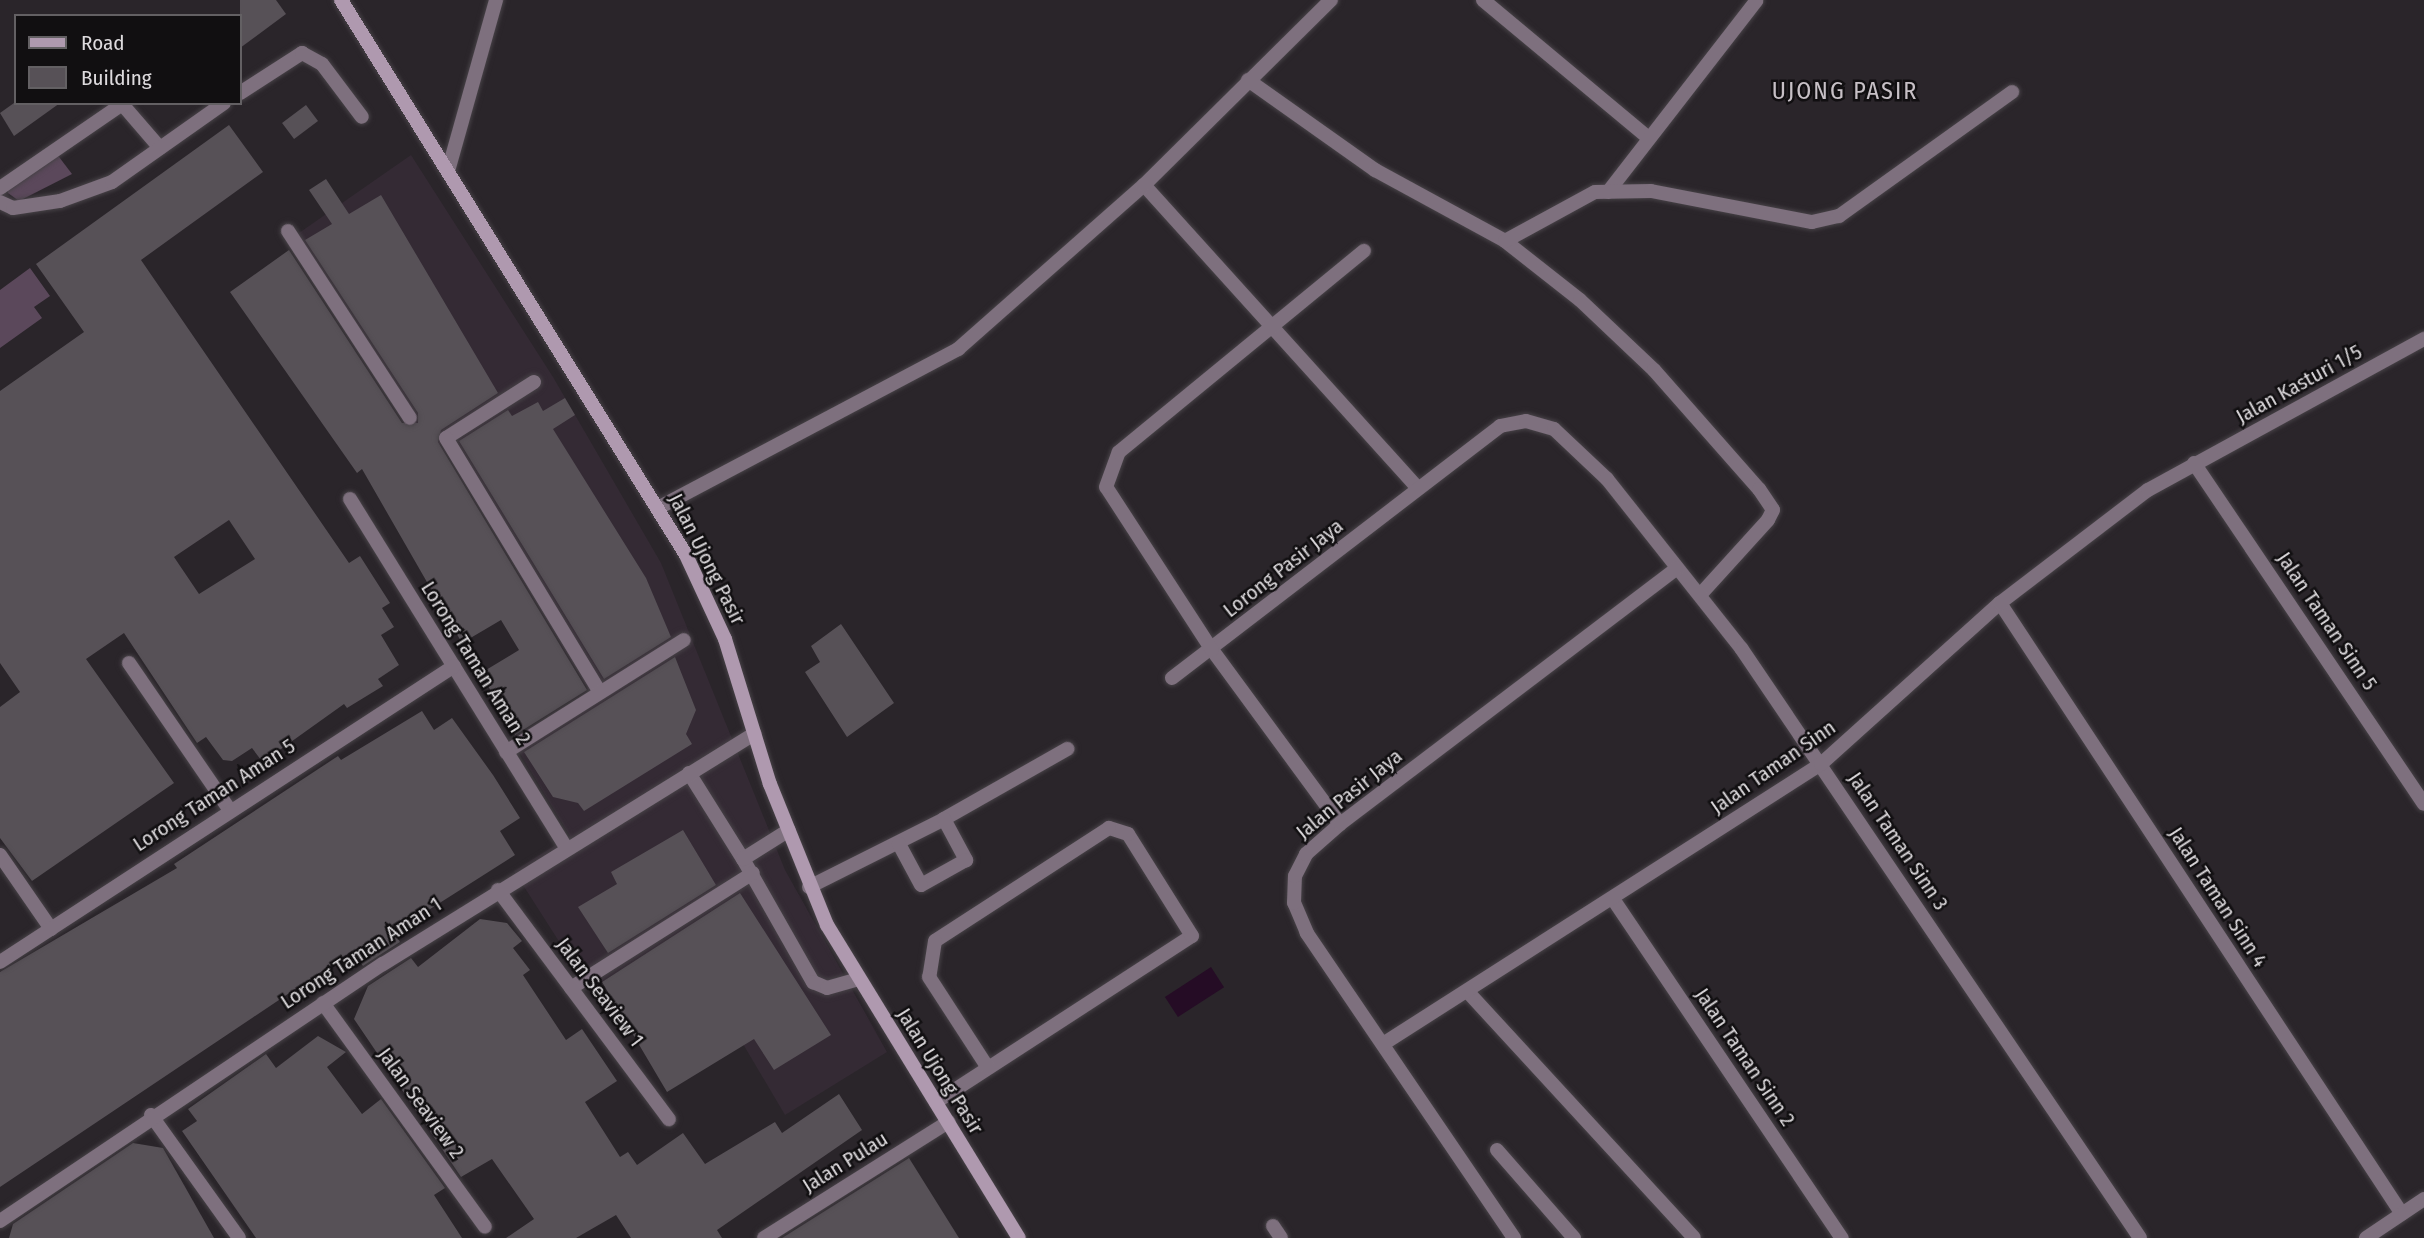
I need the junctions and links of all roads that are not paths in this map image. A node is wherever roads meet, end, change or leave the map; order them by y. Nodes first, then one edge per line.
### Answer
1 (341, 0) edge
2 (496, 0) edge
3 (1331, 0) edge
4 (1483, 0) edge
5 (1756, 1) edge
6 (1248, 80) junction
7 (242, 92) edge
8 (2012, 92) dead end
9 (121, 105) edge
10 (123, 105) edge
11 (222, 105) edge
12 (362, 117) dead end
13 (1646, 135) junction
14 (160, 148) junction
15 (447, 171) junction
16 (1144, 186) junction
17 (0, 188) edge
18 (1608, 192) junction
19 (0, 202) edge
20 (288, 231) dead end
21 (1506, 241) junction
22 (1364, 251) dead end
23 (1273, 326) junction
24 (2424, 339) edge
25 (534, 382) dead end
26 (410, 418) dead end
27 (2194, 463) junction
28 (1607, 479) joint
29 (1418, 488) junction
30 (350, 499) dead end
31 (658, 508) junction
32 (1677, 568) junction
33 (1700, 595) junction
34 (2000, 603) junction
35 (684, 640) dead end
36 (1212, 650) junction
37 (129, 663) dead end
38 (454, 666) junction
39 (1172, 678) dead end
40 (600, 692) junction
41 (754, 734) junction
42 (1068, 750) dead end
43 (506, 752) junction
44 (1821, 764) junction
45 (689, 773) junction
46 (2424, 804) edge
47 (229, 809) junction
48 (944, 819) junction
49 (1340, 824) junction
50 (789, 830) junction
51 (899, 844) junction
52 (566, 848) junction
53 (0, 855) edge
54 (743, 859) junction
55 (752, 873) junction
56 (809, 887) junction
57 (498, 890) junction
58 (1613, 899) junction
59 (51, 929) junction
60 (0, 962) edge
61 (858, 979) junction
62 (571, 988) junction
63 (1467, 991) junction
64 (323, 1003) junction
65 (1383, 1044) junction
66 (988, 1068) junction
67 (936, 1102) junction
68 (151, 1115) junction
69 (669, 1119) dead end
70 (948, 1122) junction
71 (1497, 1150) dead end
72 (2424, 1199) edge
73 (2402, 1214) junction
74 (0, 1221) edge
75 (485, 1227) dead end
76 (239, 1238) edge
77 (764, 1238) edge
78 (1019, 1238) edge
79 (1514, 1238) edge
80 (1573, 1238) edge
81 (1694, 1238) edge
82 (1842, 1238) edge
83 (2140, 1238) edge
84 (2366, 1238) edge

1 - 15 main road, Jalan Ujong Pasir
2 - 15 street
3 - 6 street
4 - 13 street
5 - 13 street
6 - 16 street
6 - 21 street
7 - 12 street
8 - 18 street
9 - 17 street
10 - 14 street
11 - 14 street
13 - 18 street
14 - 19 street
15 - 31 main road, Jalan Ujong Pasir
16 - 23 street
16 - 31 street
18 - 21 street
20 - 26 street
21 - 33 street
22 - 23 street
23 - 29 street
23 - 36 street
24 - 27 street, Jalan Kasturi 1/5
25 - 40 street
27 - 34 street, Jalan Taman Sinn
27 - 46 street, Jalan Taman Sinn 5
28 - 29 street, Lorong Pasir Jaya
28 - 32 street, Jalan Taman Sinn 3
29 - 36 street, Lorong Pasir Jaya
30 - 38 street, Lorong Taman Aman 2
31 - 41 main road, Jalan Ujong Pasir
32 - 33 street, Jalan Taman Sinn 3
32 - 49 street, Jalan Pasir Jaya
33 - 44 street, Jalan Taman Sinn 3
34 - 44 street, Jalan Taman Sinn
34 - 73 street, Jalan Taman Sinn 4
35 - 40 street
36 - 39 street, Lorong Pasir Jaya
36 - 49 street
37 - 47 street
38 - 43 street, Lorong Taman Aman 2
38 - 47 street, Lorong Taman Aman 5
40 - 43 street
41 - 45 street, Lorong Taman Aman 1
41 - 50 main road, Jalan Ujong Pasir
42 - 48 street
43 - 52 street, Lorong Taman Aman 2
44 - 58 street, Jalan Taman Sinn
44 - 83 street, Jalan Taman Sinn 3
45 - 52 street, Lorong Taman Aman 1
45 - 54 street
47 - 59 street, Lorong Taman Aman 5
48 - 51 street
48 - 51 street
49 - 65 street, Jalan Pasir Jaya
50 - 54 street
50 - 56 main road, Jalan Ujong Pasir
51 - 56 street
52 - 57 street, Lorong Taman Aman 1
53 - 59 street
54 - 55 street
55 - 61 street
55 - 62 street
56 - 61 main road, Jalan Ujong Pasir
57 - 62 street, Jalan Seaview 1
57 - 64 street, Lorong Taman Aman 1
58 - 63 street, Jalan Taman Sinn
58 - 82 street, Jalan Taman Sinn 2
59 - 60 street, Lorong Taman Aman 5
61 - 67 main road, Jalan Ujong Pasir
62 - 69 street, Jalan Seaview 1
63 - 65 street, Jalan Taman Sinn
63 - 81 street
64 - 68 street, Lorong Taman Aman 1
64 - 75 street, Jalan Seaview 2
65 - 79 street, Jalan Pasir Jaya
66 - 66 street
66 - 67 street
67 - 70 main road, Jalan Ujong Pasir
68 - 74 street, Lorong Taman Aman 1
68 - 76 street
70 - 77 street, Jalan Pulau
70 - 78 main road, Jalan Ujong Pasir
71 - 80 street
72 - 73 street
73 - 84 street

